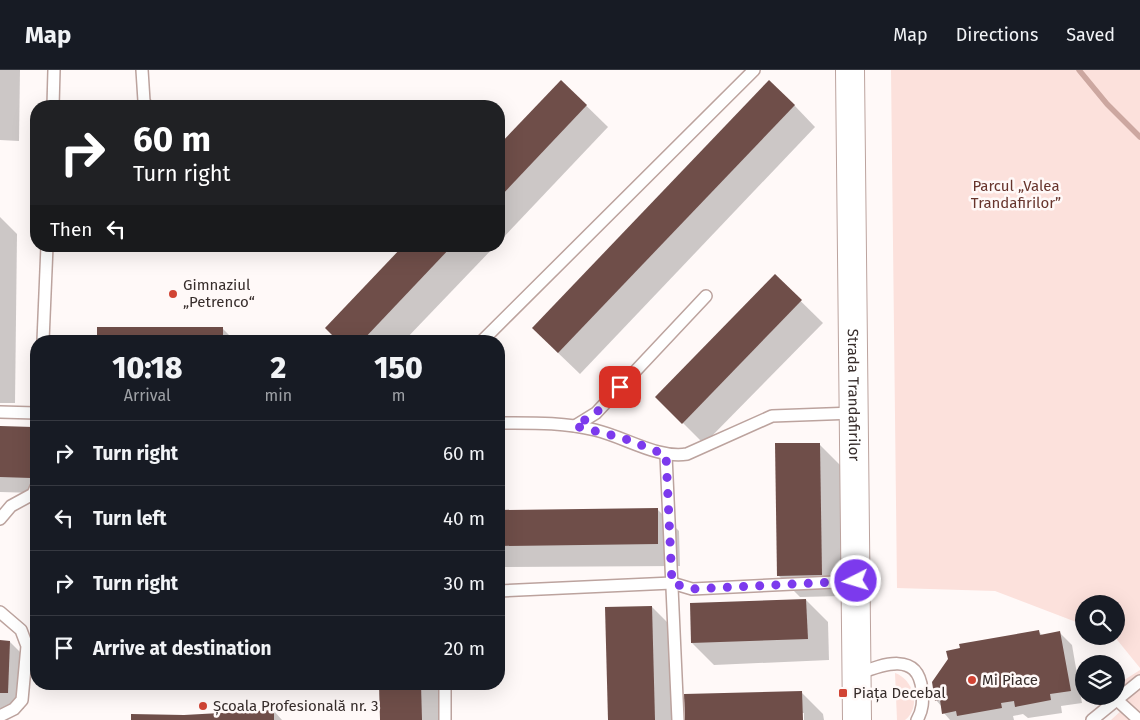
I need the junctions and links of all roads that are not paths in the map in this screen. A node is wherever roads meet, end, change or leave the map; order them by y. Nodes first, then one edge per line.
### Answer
1 (54, 70) edge
2 (142, 70) edge
3 (754, 70) edge
4 (850, 70) edge
5 (53, 100) edge
6 (144, 100) edge
7 (47, 252) edge
8 (706, 296) dead end
9 (43, 335) edge
10 (488, 335) edge
11 (0, 412) edge
12 (30, 413) edge
13 (855, 413) junction
14 (505, 423) edge
15 (575, 426) junction
16 (666, 455) junction
17 (30, 496) edge
18 (0, 520) edge
19 (856, 581) junction
20 (672, 583) junction
21 (505, 591) edge
22 (0, 612) edge
23 (857, 674) junction
24 (1140, 681) edge
25 (445, 690) edge
26 (1125, 693) edge
27 (1111, 705) edge
28 (1122, 705) edge
29 (0, 716) edge
30 (445, 720) edge
31 (678, 720) edge
32 (857, 720) edge
33 (918, 720) edge
34 (1092, 720) edge
35 (1139, 720) edge

1 - 5 lane
2 - 6 lane
3 - 10 lane
4 - 13 main road, Strada Trandafirilor
7 - 9 lane
8 - 15 lane
11 - 12 lane
13 - 16 lane
13 - 19 main road, Strada Trandafirilor
14 - 15 lane
15 - 16 lane
16 - 20 lane
17 - 18 lane
19 - 20 lane
19 - 23 main road, Strada Trandafirilor
20 - 21 lane
20 - 31 lane
22 - 29 lane
23 - 32 main road, Strada Trandafirilor
23 - 33 lane
24 - 26 lane
25 - 30 lane
27 - 34 lane
28 - 35 lane

